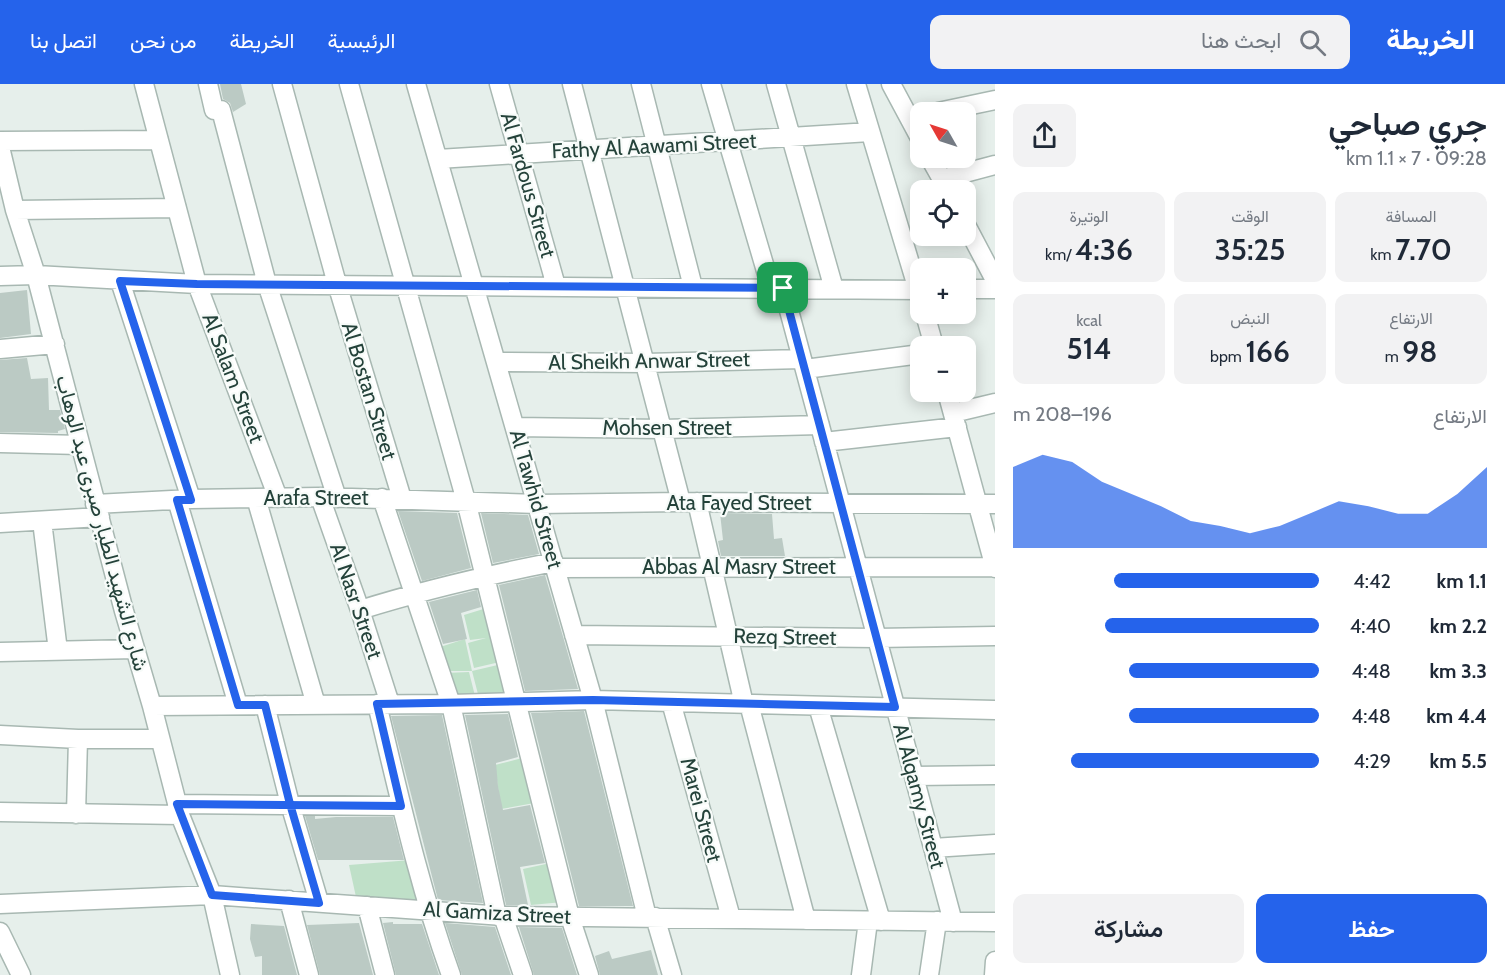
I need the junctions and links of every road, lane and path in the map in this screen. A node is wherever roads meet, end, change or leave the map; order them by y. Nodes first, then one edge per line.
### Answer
1 (144, 84) edge
2 (208, 84) edge
3 (282, 84) edge
4 (350, 84) edge
5 (416, 84) edge
6 (500, 84) edge
7 (572, 84) edge
8 (640, 84) edge
9 (711, 84) edge
10 (776, 84) edge
11 (856, 84) edge
12 (891, 84) edge
13 (995, 100) edge
14 (976, 104) edge
15 (910, 110) edge
16 (870, 132) junction
17 (791, 138) junction
18 (159, 140) junction
19 (0, 141) edge
20 (728, 142) junction
21 (657, 146) junction
22 (0, 147) edge
23 (590, 150) junction
24 (519, 154) junction
25 (438, 159) junction
26 (995, 165) edge
27 (958, 180) edge
28 (177, 208) junction
29 (15, 210) junction
30 (976, 244) edge
31 (910, 261) edge
32 (0, 276) edge
33 (36, 276) junction
34 (995, 280) edge
35 (120, 281) junction
36 (197, 284) junction
37 (267, 284) junction
38 (337, 284) junction
39 (405, 284) junction
40 (475, 286) junction
41 (556, 286) junction
42 (626, 287) junction
43 (693, 287) junction
44 (777, 288) junction
45 (995, 288) edge
46 (834, 289) junction
47 (976, 289) edge
48 (910, 293) edge
49 (55, 344) junction
50 (0, 349) edge
51 (910, 355) edge
52 (496, 362) junction
53 (646, 363) junction
54 (803, 364) junction
55 (950, 402) edge
56 (995, 404) edge
57 (955, 420) junction
58 (515, 427) junction
59 (662, 429) junction
60 (822, 433) junction
61 (0, 443) edge
62 (80, 445) junction
63 (256, 498) junction
64 (278, 498) junction
65 (329, 498) junction
66 (382, 498) junction
67 (402, 499) junction
68 (184, 500) junction
69 (466, 501) junction
70 (689, 502) junction
71 (840, 503) junction
72 (537, 504) junction
73 (986, 504) edge
74 (98, 510) junction
75 (42, 520) junction
76 (0, 523) edge
77 (555, 565) junction
78 (858, 567) junction
79 (712, 568) junction
80 (995, 568) edge
81 (485, 575) junction
82 (414, 593) junction
83 (360, 610) junction
84 (574, 635) junction
85 (729, 636) junction
86 (995, 636) edge
87 (876, 638) junction
88 (135, 650) junction
89 (0, 651) edge
90 (58, 651) junction
91 (593, 700) junction
92 (516, 702) junction
93 (671, 702) junction
94 (383, 704) junction
95 (451, 704) junction
96 (746, 704) junction
97 (238, 705) junction
98 (265, 705) junction
99 (316, 705) junction
100 (152, 706) junction
101 (818, 706) junction
102 (895, 707) junction
103 (995, 710) edge
104 (0, 735) edge
105 (160, 738) junction
106 (78, 739) junction
107 (995, 775) edge
108 (914, 776) junction
109 (290, 804) junction
110 (401, 806) junction
111 (179, 809) junction
112 (0, 812) edge
113 (76, 814) junction
114 (995, 844) edge
115 (933, 848) junction
116 (212, 895) junction
117 (289, 900) junction
118 (319, 903) junction
119 (0, 904) edge
120 (366, 906) junction
121 (430, 910) junction
122 (500, 916) junction
123 (570, 917) junction
124 (651, 917) junction
125 (731, 918) junction
126 (806, 920) junction
127 (875, 921) junction
128 (945, 921) junction
129 (995, 922) edge
130 (0, 932) edge
131 (995, 961) edge
132 (21, 975) edge
133 (230, 975) edge
134 (309, 975) edge
135 (385, 975) edge
136 (451, 975) edge
137 (522, 975) edge
138 (589, 975) edge
139 (672, 975) edge
140 (861, 975) edge
141 (929, 975) edge
142 (994, 975) edge

1 - 18 street, Al Salam Street
2 - 37 street, Al Nasr Street
3 - 38 street, Al Bostan Street
4 - 39 street
5 - 25 street, Al Tawhid Street
6 - 24 street, Al Fardous Street
7 - 23 street
8 - 21 street
9 - 20 street, Al Alqamy Street
10 - 17 street
11 - 16 street
12 - 15 street
13 - 14 street
16 - 17 street, Fathy Al Aawami Street
16 - 31 street
17 - 20 street, Fathy Al Aawami Street
17 - 46 street
18 - 19 street
18 - 28 street, Al Salam Street
20 - 21 street, Fathy Al Aawami Street
20 - 44 street, Al Alqamy Street
21 - 23 street, Fathy Al Aawami Street
21 - 43 street
22 - 29 street, شارع الشهيد الطيار صبرى عبد الوهاب
23 - 24 street, Fathy Al Aawami Street
23 - 42 street
24 - 25 street, Fathy Al Aawami Street
24 - 41 street, Al Fardous Street
25 - 40 street, Al Tawhid Street
26 - 27 street
28 - 29 street
28 - 36 street, Al Salam Street
29 - 33 street, شارع الشهيد الطيار صبرى عبد الوهاب
30 - 34 street
32 - 33 street
33 - 35 street
33 - 49 street, شارع الشهيد الطيار صبرى عبد الوهاب
35 - 36 street
35 - 68 street
36 - 37 street
36 - 64 street, Al Salam Street
37 - 38 street
37 - 65 street, Al Nasr Street
38 - 39 street
38 - 67 street, Al Bostan Street
39 - 40 street
39 - 69 street
40 - 41 street
40 - 52 street, Al Tawhid Street
41 - 42 street
42 - 43 street
42 - 53 street
43 - 44 street
44 - 46 street
44 - 54 street, Al Alqamy Street
45 - 47 street
46 - 48 street
49 - 50 street
49 - 62 street, شارع الشهيد الطيار صبرى عبد الوهاب
51 - 54 street, Al Sheikh Anwar Street
52 - 53 street, Al Sheikh Anwar Street
52 - 58 street, Al Tawhid Street
53 - 54 street, Al Sheikh Anwar Street
53 - 59 street
54 - 60 street, Al Alqamy Street
55 - 57 street
56 - 57 street, Mohsen Street
57 - 60 street, Mohsen Street
57 - 73 street
58 - 59 street, Mohsen Street
58 - 72 street, Al Tawhid Street
59 - 60 street, Mohsen Street
59 - 70 street
60 - 71 street, Al Alqamy Street
61 - 62 street
62 - 74 street, شارع الشهيد الطيار صبرى عبد الوهاب
63 - 64 street, Arafa Street
63 - 68 street, Arafa Street
63 - 99 street
64 - 65 street, Arafa Street
65 - 66 street, Arafa Street
65 - 83 street, Al Nasr Street
66 - 67 street, Arafa Street
66 - 82 street
67 - 69 street, Arafa Street
68 - 74 street, Arafa Street
68 - 97 street
69 - 72 street, Arafa Street
69 - 81 street
70 - 71 street, Ata Fayed Street
70 - 72 street, Ata Fayed Street
70 - 79 street
71 - 73 street, Ata Fayed Street
71 - 78 street, Al Alqamy Street
72 - 77 street, Al Tawhid Street
73 - 80 street
74 - 75 street
74 - 88 street, شارع الشهيد الطيار صبرى عبد الوهاب
75 - 76 street
75 - 90 street
77 - 79 street, Abbas Al Masry Street
77 - 81 street, Abbas Al Masry Street
77 - 84 street, Al Tawhid Street
78 - 79 street, Abbas Al Masry Street
78 - 80 street, Abbas Al Masry Street
78 - 87 street, Al Alqamy Street
79 - 85 street
81 - 82 street, Abbas Al Masry Street
81 - 92 street
82 - 83 street, Abbas Al Masry Street
82 - 95 street
83 - 94 street, Al Nasr Street
84 - 85 street, Rezq Street
84 - 91 street, Al Tawhid Street
85 - 87 street, Rezq Street
85 - 96 street
86 - 87 street, Rezq Street
87 - 102 street, Al Alqamy Street
88 - 90 street
88 - 100 street, شارع الشهيد الطيار صبرى عبد الوهاب
89 - 90 street
91 - 92 street
91 - 93 street
91 - 124 street, Al Tawhid Street
92 - 95 street
92 - 123 street
93 - 96 street
93 - 125 street, Marei Street
94 - 95 street
94 - 99 street
94 - 110 street, Al Nasr Street
95 - 122 street
96 - 101 street
96 - 126 street
97 - 98 street
97 - 100 street
98 - 99 street
98 - 109 street
100 - 105 street, شارع الشهيد الطيار صبرى عبد الوهاب
101 - 102 street
101 - 127 street
102 - 103 street
102 - 108 street, Al Alqamy Street
104 - 106 street
105 - 106 street
105 - 111 street, شارع الشهيد الطيار صبرى عبد الوهاب
106 - 113 street
107 - 108 street
108 - 115 street, Al Alqamy Street
109 - 110 street
109 - 111 street
109 - 118 street
110 - 121 street, Al Nasr Street
111 - 113 street
111 - 116 street, شارع الشهيد الطيار صبرى عبد الوهاب
112 - 113 street
114 - 115 street
115 - 128 street, Al Alqamy Street
116 - 117 street, Al Gamiza Street
116 - 119 street, Al Gamiza Street
116 - 133 street, شارع الشهيد الطيار صبرى عبد الوهاب
117 - 118 street, Al Gamiza Street
117 - 134 street
118 - 120 street, Al Gamiza Street
120 - 121 street, Al Gamiza Street
120 - 135 street
121 - 122 street, Al Gamiza Street
121 - 136 street, Al Nasr Street
122 - 123 street, Al Gamiza Street
122 - 137 street
123 - 124 street, Al Gamiza Street
123 - 138 street
124 - 125 street, Al Gamiza Street
124 - 139 street, Al Tawhid Street
125 - 126 street, Al Gamiza Street
126 - 127 street, Al Gamiza Street
127 - 128 street, Al Gamiza Street
127 - 140 street
128 - 129 street, Al Gamiza Street
128 - 141 street
130 - 132 street
131 - 142 street

